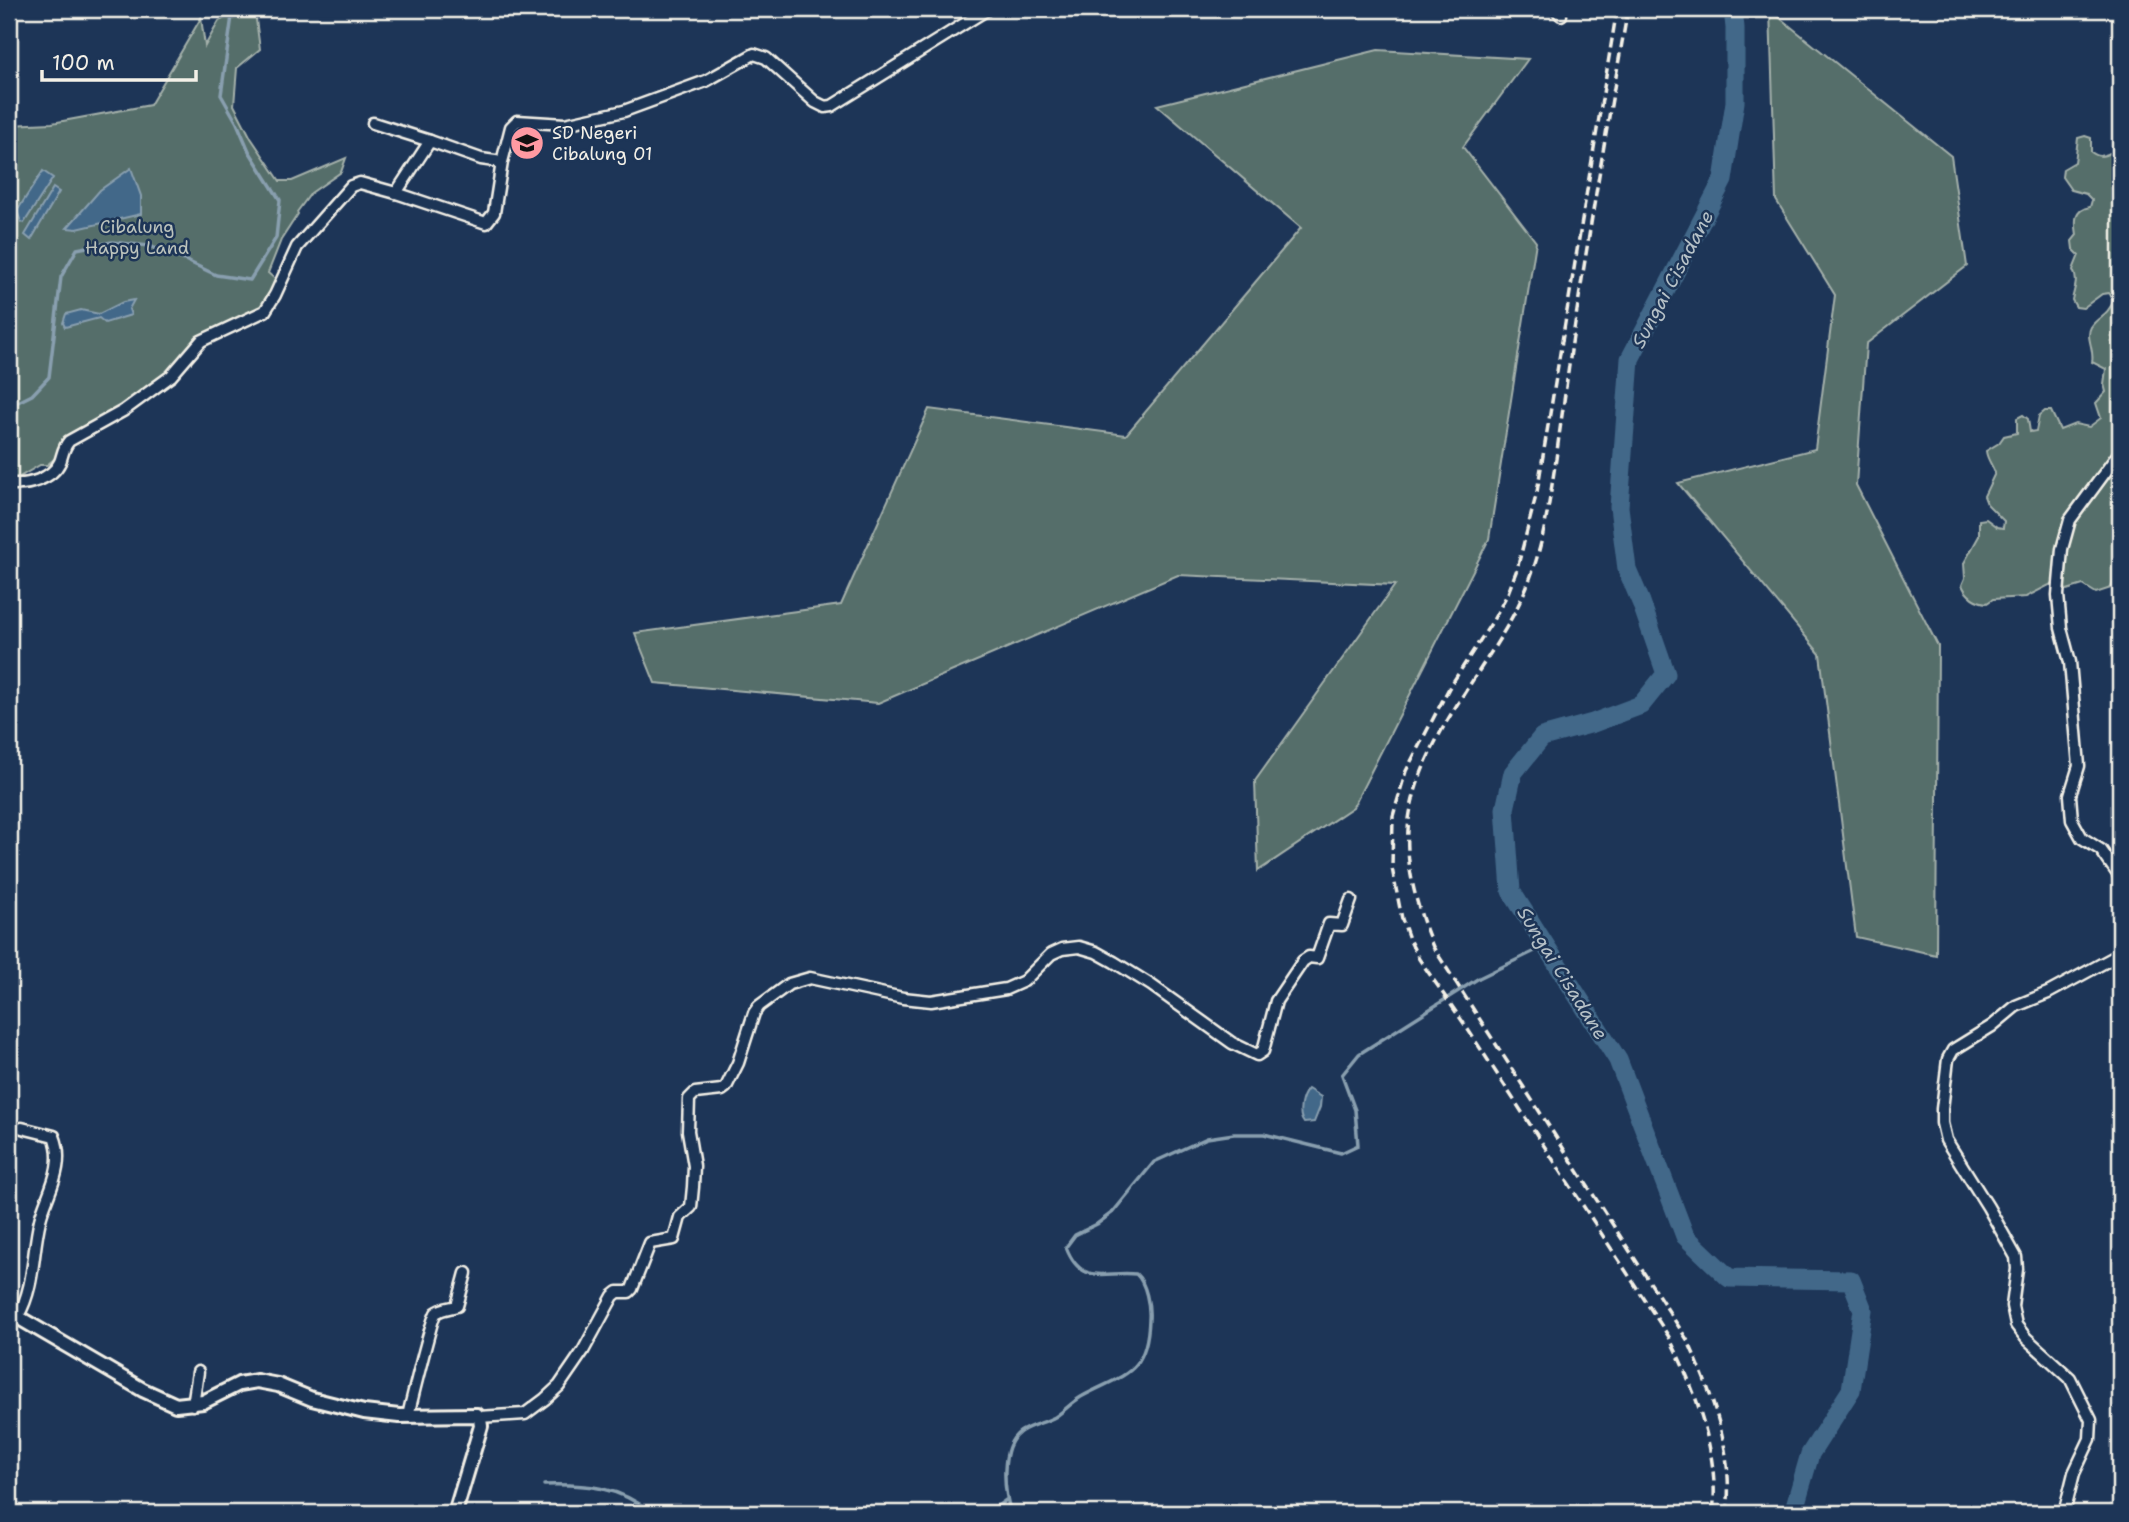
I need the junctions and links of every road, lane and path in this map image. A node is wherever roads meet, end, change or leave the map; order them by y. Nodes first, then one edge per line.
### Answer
1 (988, 9) edge
2 (373, 122) dead end
3 (430, 141) junction
4 (502, 162) junction
5 (396, 193) junction
6 (2120, 452) edge
7 (9, 483) edge
8 (2120, 877) edge
9 (1351, 900) dead end
10 (2120, 954) edge
11 (22, 1128) dead end
12 (466, 1273) dead end
13 (13, 1314) edge
14 (198, 1372) dead end
15 (193, 1405) junction
16 (408, 1416) junction
17 (479, 1417) junction
18 (455, 1513) edge
19 (2064, 1513) edge

1 - 4 street
2 - 3 street
3 - 4 street
3 - 5 street
4 - 5 street
5 - 7 street
6 - 8 street
9 - 17 street
10 - 19 street
11 - 13 street
12 - 16 street
13 - 15 street
14 - 15 street
15 - 16 street
16 - 17 street
17 - 18 street

